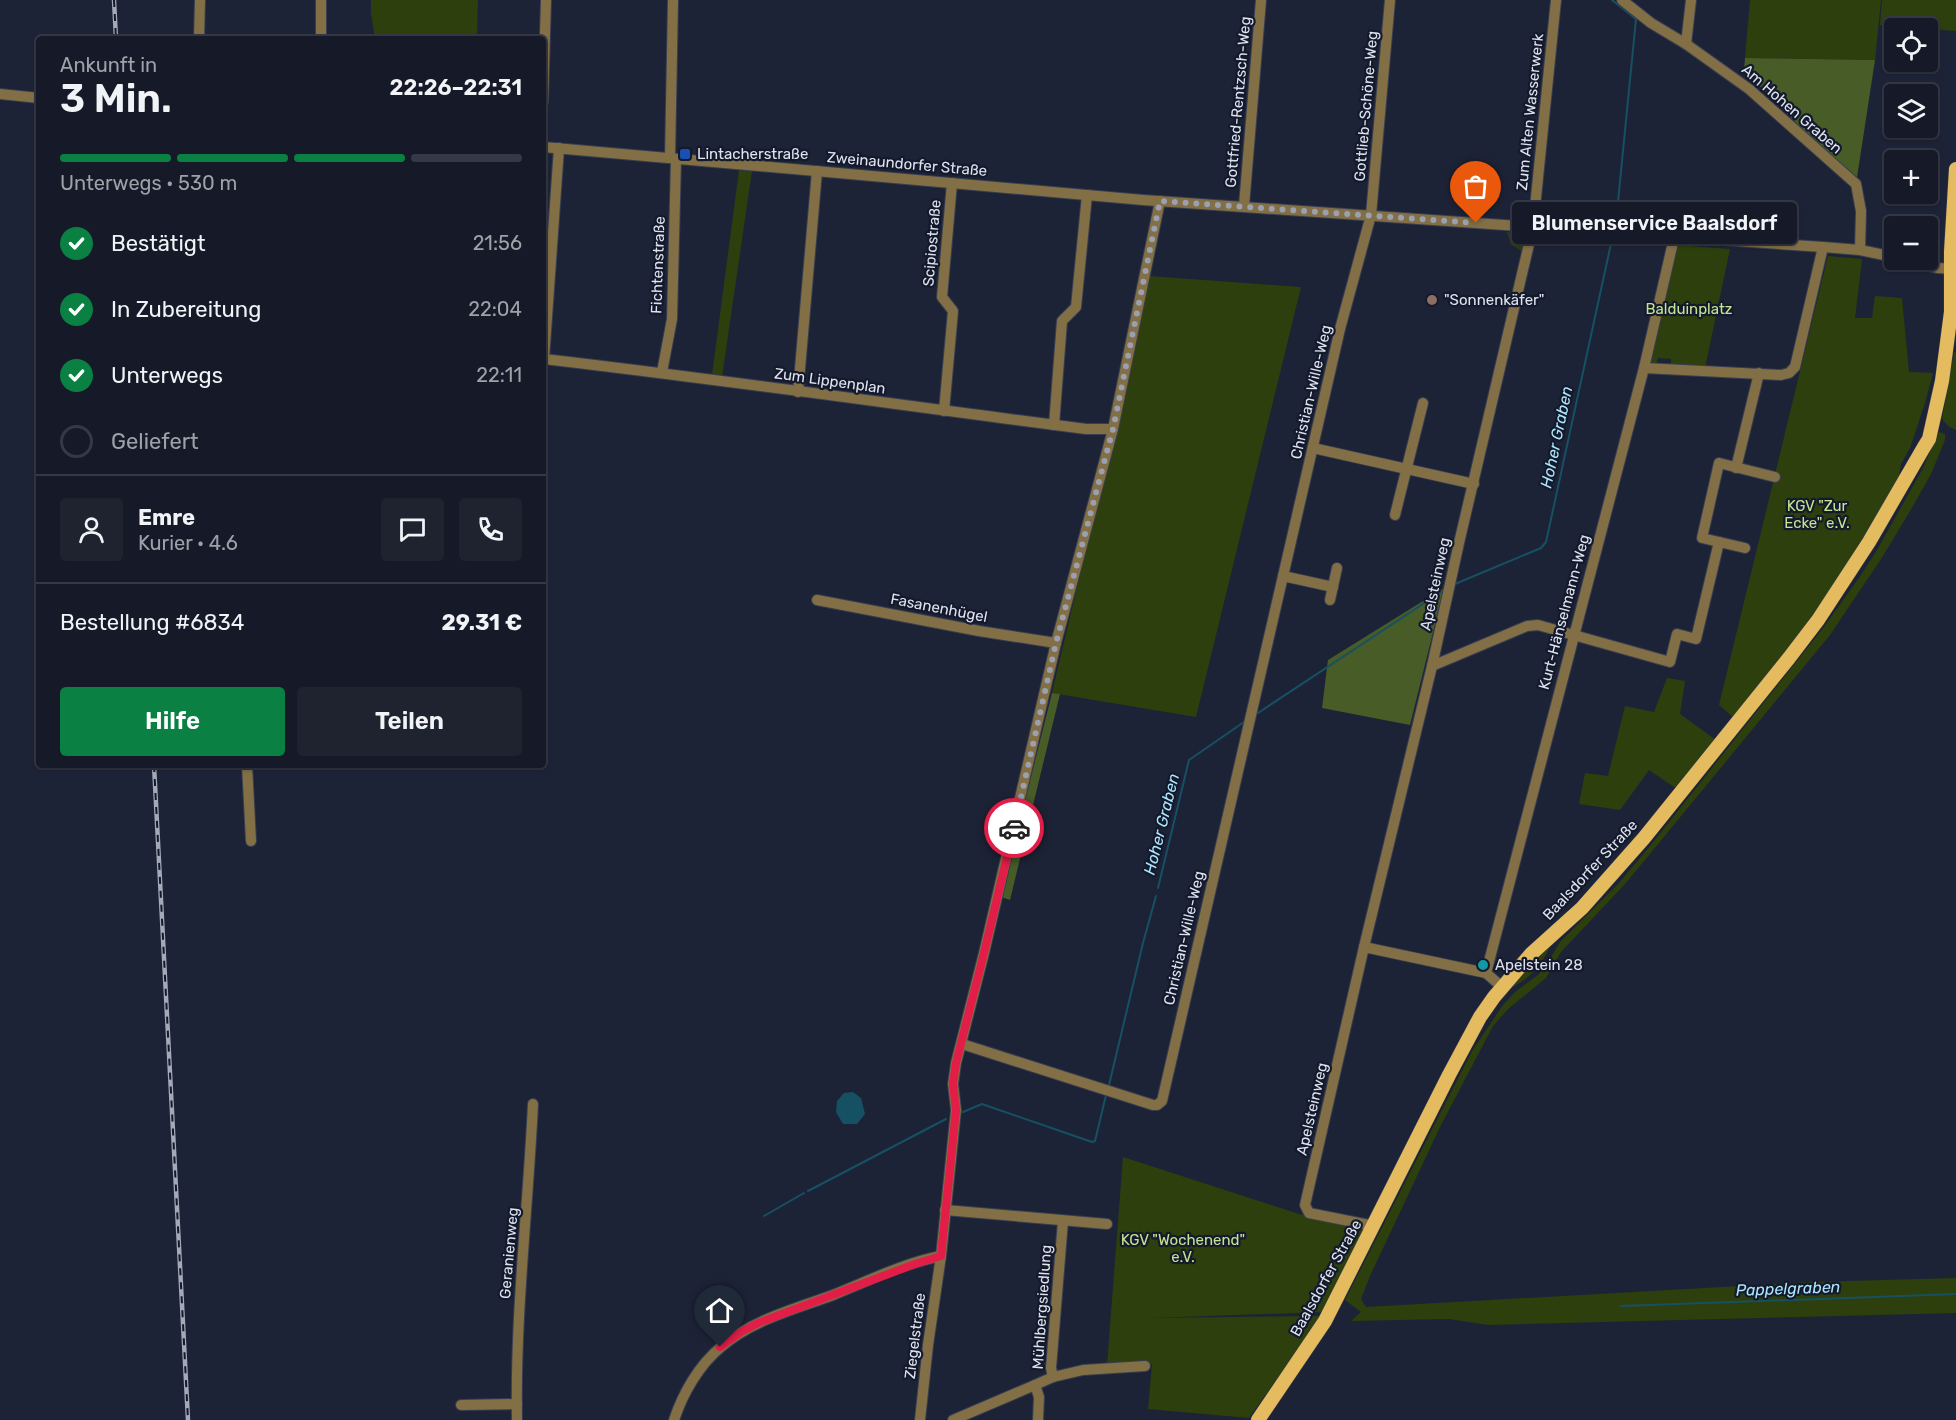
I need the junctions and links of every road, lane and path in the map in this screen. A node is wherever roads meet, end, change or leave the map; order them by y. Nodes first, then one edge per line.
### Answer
1 (200, 0) edge
2 (321, 0) edge
3 (546, 0) edge
4 (674, 0) edge
5 (1262, 0) edge
6 (1390, 0) edge
7 (1556, 0) edge
8 (1622, 0) edge
9 (1691, 0) edge
10 (199, 36) edge
11 (321, 36) edge
12 (545, 36) edge
13 (1686, 44) junction
14 (0, 94) edge
15 (36, 98) edge
16 (546, 147) edge
17 (559, 148) junction
18 (673, 159) junction
19 (1956, 169) edge
20 (817, 171) junction
21 (952, 183) junction
22 (1087, 195) junction
23 (1160, 201) junction
24 (1244, 206) junction
25 (1371, 215) junction
26 (1533, 227) junction
27 (1674, 238) junction
28 (1823, 247) junction
29 (1860, 250) junction
30 (1884, 255) edge
31 (1938, 268) edge
32 (1953, 269) edge
33 (546, 331) edge
34 (546, 359) edge
35 (1644, 368) junction
36 (662, 372) junction
37 (1759, 373) junction
38 (798, 392) junction
39 (1422, 403) dead end
40 (944, 411) junction
41 (1054, 425) junction
42 (1113, 429) junction
43 (1313, 448) junction
44 (1736, 468) junction
45 (1406, 469) junction
46 (1775, 477) dead end
47 (1474, 484) junction
48 (1395, 515) dead end
49 (1719, 542) junction
50 (1745, 548) dead end
51 (1337, 568) dead end
52 (1283, 576) junction
53 (1333, 587) junction
54 (817, 600) dead end
55 (1330, 600) dead end
56 (1573, 636) junction
57 (1056, 643) junction
58 (1432, 666) junction
59 (247, 768) edge
60 (251, 841) dead end
61 (1364, 947) junction
62 (1486, 973) junction
63 (1502, 987) junction
64 (962, 1044) junction
65 (533, 1104) dead end
66 (945, 1210) junction
67 (1064, 1221) junction
68 (1107, 1224) dead end
69 (1374, 1226) junction
70 (941, 1256) junction
71 (1145, 1366) dead end
72 (1053, 1377) junction
73 (1035, 1385) junction
74 (517, 1404) junction
75 (461, 1405) dead end
76 (517, 1420) edge
77 (674, 1420) edge
78 (920, 1420) edge
79 (953, 1420) edge
80 (1038, 1420) edge
81 (1258, 1420) edge

1 - 10 street
2 - 11 street
3 - 12 street
4 - 18 street, Fichtenstraße
5 - 24 street, Gottfried-Rentzsch-Weg
6 - 25 street, Gottlieb-Schöne-Weg
7 - 26 street, Zum Alten Wasserwerk
8 - 13 street, Am Hohen Graben
9 - 13 street
13 - 29 street, Am Hohen Graben
14 - 15 street
16 - 17 street, Zweinaundorfer Straße
17 - 18 street, Zweinaundorfer Straße
17 - 33 street, Zum Lippenplan
18 - 20 street, Zweinaundorfer Straße
18 - 36 street, Fichtenstraße
19 - 32 main road, Baalsdorfer Straße
20 - 21 street, Zweinaundorfer Straße
20 - 38 street
21 - 22 street, Zweinaundorfer Straße
21 - 40 street, Scipiostraße
22 - 23 street, Zweinaundorfer Straße
22 - 41 street
23 - 24 street, Zweinaundorfer Straße
23 - 42 street, Ziegelstraße
24 - 25 street, Zweinaundorfer Straße
25 - 26 street, Zweinaundorfer Straße
25 - 43 street, Christian-Wille-Weg
26 - 27 street, Zweinaundorfer Straße
26 - 47 street, Apelsteinweg
27 - 28 street, Zweinaundorfer Straße
27 - 35 street, Kurt-Hänselmann-Weg
28 - 29 street, Zweinaundorfer Straße
28 - 37 street
29 - 30 street, Zweinaundorfer Straße
31 - 32 street
32 - 63 main road, Baalsdorfer Straße
34 - 36 street, Zum Lippenplan
35 - 37 street
35 - 56 street, Kurt-Hänselmann-Weg
36 - 38 street, Zum Lippenplan
37 - 44 street
38 - 40 street, Zum Lippenplan
39 - 45 street
40 - 41 street, Zum Lippenplan
41 - 42 street, Zum Lippenplan
42 - 57 street, Ziegelstraße
43 - 45 street
43 - 52 street, Christian-Wille-Weg
44 - 46 street
44 - 49 street
45 - 47 street
45 - 48 street
47 - 58 street, Apelsteinweg
49 - 50 street
49 - 56 street
51 - 53 street
52 - 53 street
52 - 64 street, Christian-Wille-Weg
53 - 55 street
54 - 57 street, Fasanenhügel
56 - 58 street
56 - 62 street, Kurt-Hänselmann-Weg
57 - 64 street, Ziegelstraße
58 - 61 street, Apelsteinweg
59 - 60 street
61 - 62 street
61 - 69 street, Apelsteinweg
62 - 63 street
63 - 69 main road, Baalsdorfer Straße
64 - 66 street, Ziegelstraße
65 - 74 street, Geranienweg
66 - 67 street
66 - 70 street, Ziegelstraße
67 - 68 street
67 - 72 street, Mühlbergsiedlung
69 - 81 main road, Baalsdorfer Straße
70 - 77 street
70 - 78 street, Ziegelstraße
71 - 72 street
72 - 73 street, Mühlbergsiedlung
73 - 79 street
73 - 80 street, Mühlbergsiedlung
74 - 75 street
74 - 76 street, Geranienweg

